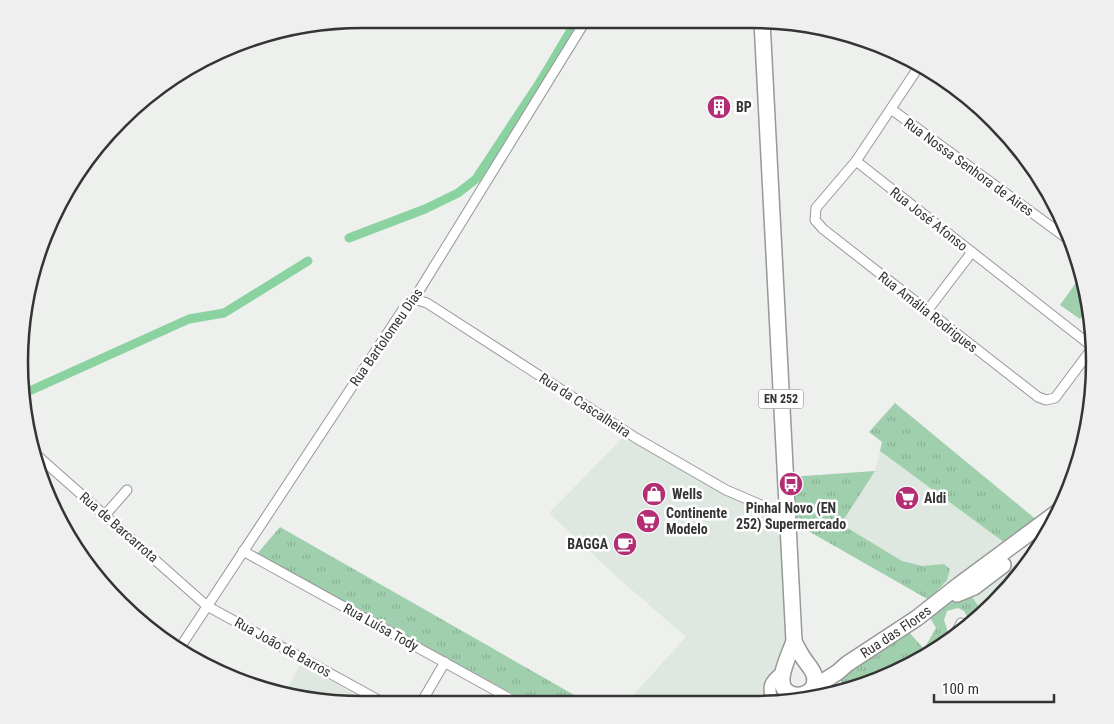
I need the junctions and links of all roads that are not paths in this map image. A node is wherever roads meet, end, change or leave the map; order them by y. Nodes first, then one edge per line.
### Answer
1 (581, 28) edge
2 (762, 28) edge
3 (916, 71) edge
4 (890, 109) junction
5 (856, 160) junction
6 (1061, 234) edge
7 (972, 252) junction
8 (414, 299) junction
9 (927, 311) junction
10 (1086, 342) edge
11 (1086, 358) edge
12 (42, 460) edge
13 (127, 490) dead end
14 (786, 493) junction
15 (761, 505) junction
16 (104, 515) junction
17 (1047, 520) edge
18 (788, 535) junction
19 (1037, 536) edge
20 (243, 551) junction
21 (944, 598) junction
22 (207, 606) junction
23 (794, 642) junction
24 (182, 644) edge
25 (445, 662) junction
26 (808, 664) junction
27 (847, 664) junction
28 (783, 674) junction
29 (811, 691) edge
30 (813, 691) edge
31 (793, 694) edge
32 (787, 695) edge
33 (371, 696) edge
34 (425, 696) edge
35 (506, 696) edge
36 (771, 696) edge

1 - 8 street, Rua Bartolomeu Dias
2 - 14 main road, EN 252
3 - 4 street
4 - 5 street
4 - 6 street, Rua Nossa Senhora de Aires
5 - 7 street, Rua José Afonso
5 - 9 street, Rua Amália Rodrigues
7 - 9 street
7 - 10 street, Rua José Afonso
8 - 15 street, Rua da Cascalheira
8 - 20 street, Rua Bartolomeu Dias
9 - 11 street, Rua Amália Rodrigues
12 - 16 street, Rua de Barcarrota
13 - 16 street
14 - 15 street
14 - 18 main road, EN 252
15 - 18 street, Rua da Cascalheira
16 - 22 street, Rua de Barcarrota
17 - 21 main road, Rua das Flores
18 - 23 main road, EN 252
19 - 21 main road, Rua das Flores
20 - 22 street, Rua Bartolomeu Dias
20 - 25 street, Rua Luísa Tody
21 - 27 main road, Rua das Flores
22 - 24 street, Rua Bartolomeu Dias
22 - 33 street, Rua João de Barros
23 - 26 main road, EN 252
23 - 28 main road, EN 252
25 - 34 street
25 - 35 street, Rua Luísa Tody
26 - 27 main road
26 - 28 main road
26 - 29 main road, EN 252
27 - 30 main road, Rua das Flores
28 - 31 main road
28 - 32 street
28 - 36 street

